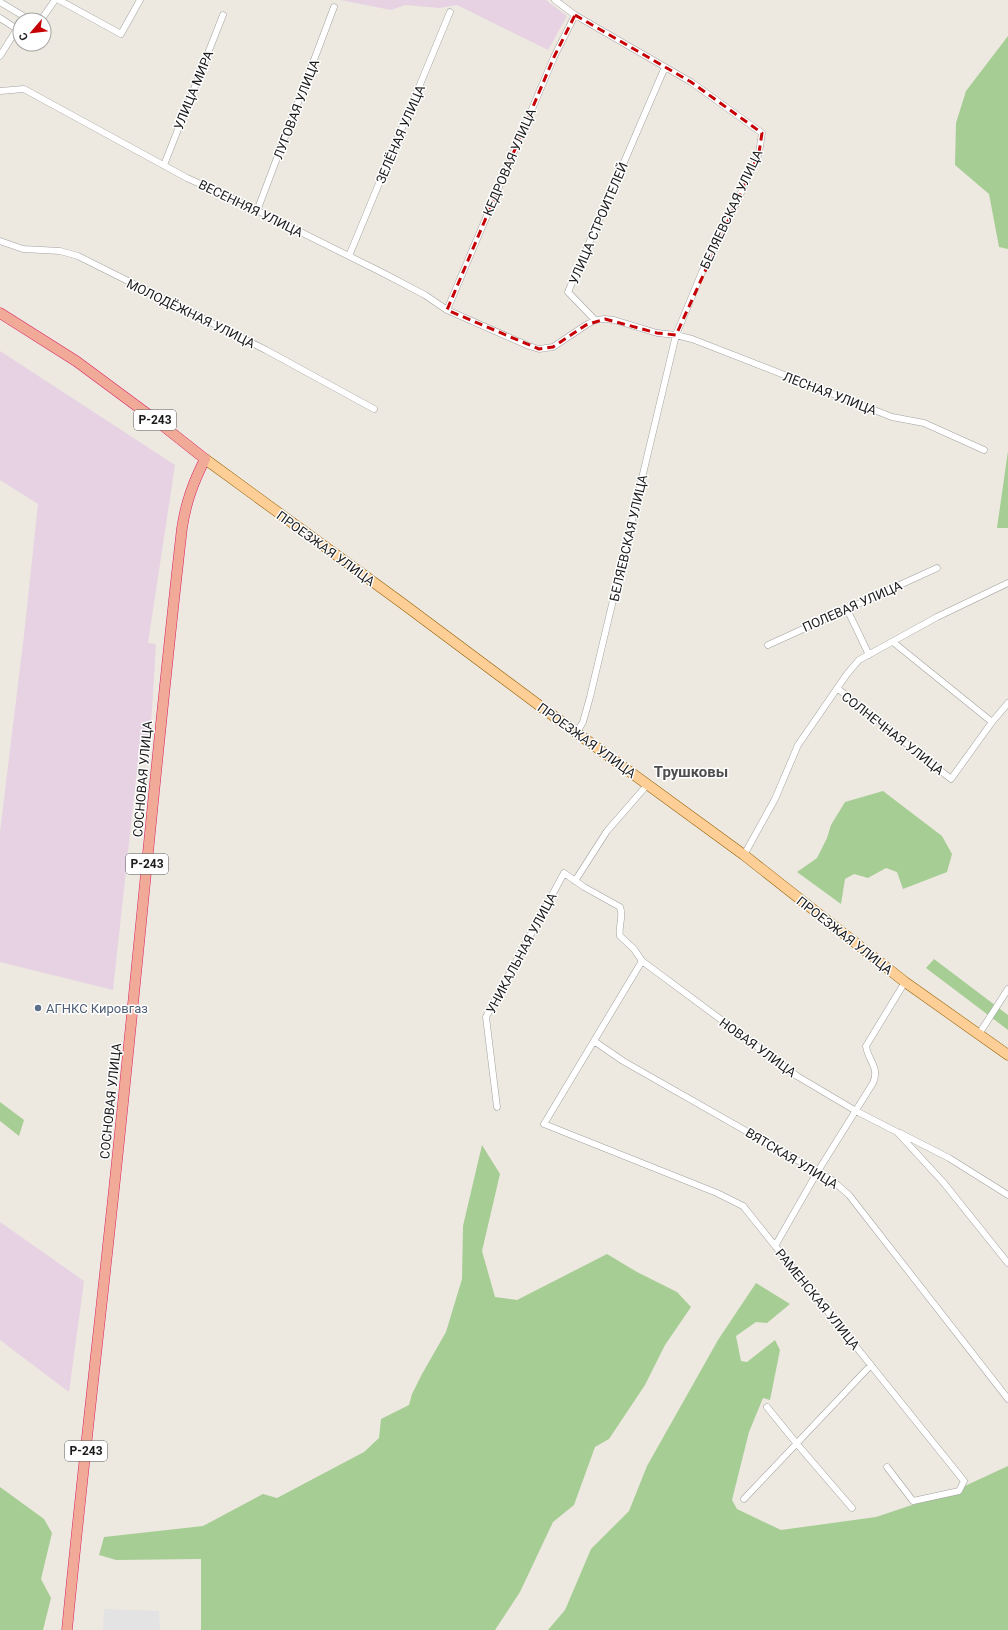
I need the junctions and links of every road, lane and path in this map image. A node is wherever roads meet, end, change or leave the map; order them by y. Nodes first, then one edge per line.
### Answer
1 (55, 0) edge
2 (59, 0) edge
3 (140, 0) edge
4 (555, 0) edge
5 (0, 2) edge
6 (334, 7) dead end
7 (17, 12) edge
8 (47, 12) edge
9 (450, 12) dead end
10 (223, 15) dead end
11 (575, 15) junction
12 (0, 18) edge
13 (12, 24) edge
14 (12, 38) edge
15 (0, 56) edge
16 (665, 67) junction
17 (0, 91) edge
18 (164, 165) junction
19 (258, 211) junction
20 (0, 241) edge
21 (349, 256) junction
22 (447, 310) junction
23 (0, 313) edge
24 (595, 320) junction
25 (676, 335) junction
26 (374, 408) dead end
27 (984, 450) dead end
28 (205, 459) junction
29 (937, 568) dead end
30 (1008, 583) edge
31 (847, 609) junction
32 (893, 642) junction
33 (768, 645) dead end
34 (869, 655) junction
35 (837, 688) junction
36 (1008, 703) edge
37 (992, 722) junction
38 (577, 732) junction
39 (648, 784) junction
40 (744, 855) junction
41 (575, 881) junction
42 (642, 961) junction
43 (905, 982) junction
44 (1008, 989) edge
45 (979, 1034) junction
46 (594, 1041) junction
47 (1008, 1055) edge
48 (497, 1107) dead end
49 (856, 1112) junction
50 (897, 1132) junction
51 (818, 1171) junction
52 (1008, 1195) edge
53 (775, 1246) junction
54 (1008, 1263) edge
55 (871, 1365) junction
56 (1008, 1399) edge
57 (767, 1407) dead end
58 (797, 1444) junction
59 (887, 1467) dead end
60 (744, 1499) dead end
61 (852, 1508) dead end
62 (67, 1630) edge

1 - 8 street
2 - 3 street
4 - 11 street, БЕЛЯЕВСКАЯ УЛИЦА
5 - 7 street
6 - 19 street, ЛУГОВАЯ УЛИЦА
9 - 21 street, ЗЕЛЁНАЯ УЛИЦА
10 - 18 street, УЛИЦА МИРА
11 - 16 street, БЕЛЯЕВСКАЯ УЛИЦА
11 - 22 street, КЕДРОВАЯ УЛИЦА
12 - 13 street
14 - 15 street
16 - 24 street, УЛИЦА СТРОИТЕЛЕЙ
16 - 25 street, БЕЛЯЕВСКАЯ УЛИЦА
17 - 18 street, ВЕСЕННЯЯ УЛИЦА
18 - 19 street, ВЕСЕННЯЯ УЛИЦА
19 - 21 street, ВЕСЕННЯЯ УЛИЦА
20 - 26 street, МОЛОДЁЖНАЯ УЛИЦА
21 - 22 street, ВЕСЕННЯЯ УЛИЦА
22 - 24 street, ВЕСЕННЯЯ УЛИЦА
23 - 28 highway, Р-243
24 - 25 street, ЛЕСНАЯ УЛИЦА
25 - 27 street, ЛЕСНАЯ УЛИЦА
25 - 38 street, БЕЛЯЕВСКАЯ УЛИЦА
28 - 38 main road, ПРОЕЗЖАЯ УЛИЦА
28 - 62 highway, СОСНОВАЯ УЛИЦА / Р-243
29 - 31 street, ПОЛЕВАЯ УЛИЦА
30 - 32 street, СОЛНЕЧНАЯ УЛИЦА
31 - 33 street, ПОЛЕВАЯ УЛИЦА
31 - 34 street
32 - 34 street, СОЛНЕЧНАЯ УЛИЦА
32 - 37 street
34 - 35 street, СОЛНЕЧНАЯ УЛИЦА
35 - 37 street, СОЛНЕЧНАЯ УЛИЦА
35 - 40 street, СОЛНЕЧНАЯ УЛИЦА
36 - 37 street, СОЛНЕЧНАЯ УЛИЦА
38 - 39 main road, ПРОЕЗЖАЯ УЛИЦА
39 - 40 main road, ПРОЕЗЖАЯ УЛИЦА
39 - 41 street
40 - 43 main road, ПРОЕЗЖАЯ УЛИЦА
41 - 42 street, НОВАЯ УЛИЦА
41 - 48 street, УНИКАЛЬНАЯ УЛИЦА
42 - 46 street
42 - 49 street, НОВАЯ УЛИЦА
43 - 45 main road, ПРОЕЗЖАЯ УЛИЦА
43 - 49 street
44 - 45 street
45 - 47 main road, ПРОЕЗЖАЯ УЛИЦА
46 - 51 street, ВЯТСКАЯ УЛИЦА
46 - 53 street, РАМЕНСКАЯ УЛИЦА
49 - 50 street, НОВАЯ УЛИЦА
49 - 51 street
50 - 52 street
50 - 54 street, НОВАЯ УЛИЦА
51 - 53 street
51 - 56 street, ВЯТСКАЯ УЛИЦА
53 - 55 street, РАМЕНСКАЯ УЛИЦА
55 - 58 street
55 - 59 street, РАМЕНСКАЯ УЛИЦА
57 - 58 street
58 - 60 street
58 - 61 street

